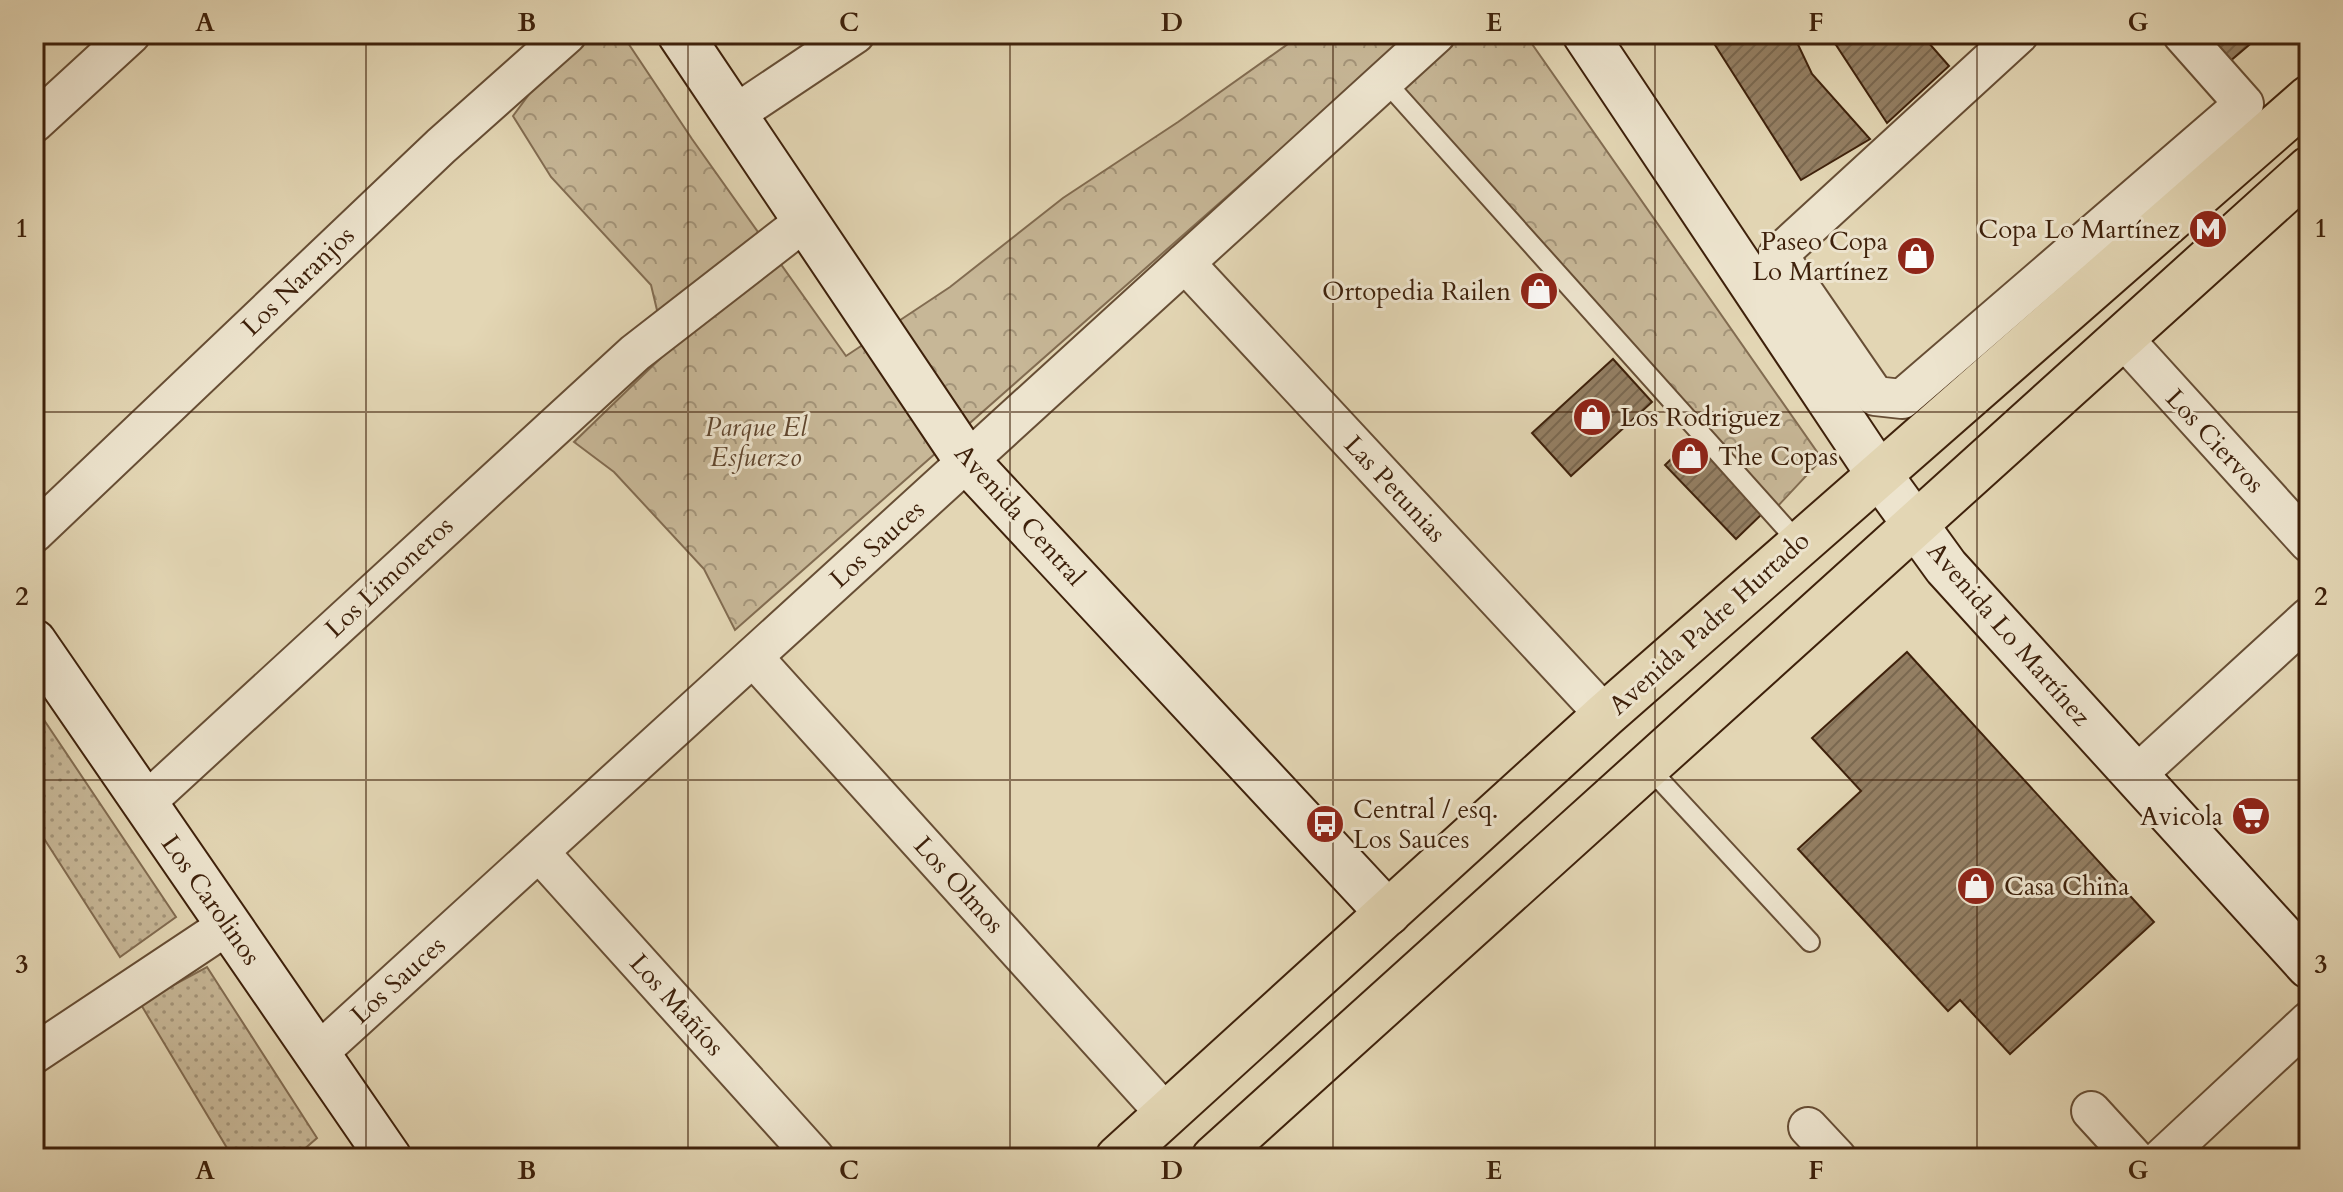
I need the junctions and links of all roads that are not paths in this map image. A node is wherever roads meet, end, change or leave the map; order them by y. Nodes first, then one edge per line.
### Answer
1 (131, 34) edge
2 (567, 34) edge
3 (680, 34) edge
4 (855, 34) edge
5 (1436, 34) edge
6 (1585, 34) edge
7 (2019, 34) edge
8 (2182, 34) edge
9 (1385, 81) junction
10 (2309, 98) edge
11 (734, 115) junction
12 (34, 123) edge
13 (2309, 169) edge
14 (805, 221) junction
15 (1185, 263) junction
16 (2122, 337) junction
17 (967, 461) junction
18 (1878, 473) junction
19 (1916, 524) junction
20 (34, 533) edge
21 (1799, 543) junction
22 (2309, 543) edge
23 (2309, 617) edge
24 (34, 642) edge
25 (753, 657) junction
26 (1605, 715) junction
27 (1648, 767) junction
28 (2134, 777) junction
29 (145, 803) junction
30 (539, 852) junction
31 (1388, 913) junction
32 (228, 925) junction
33 (1810, 942) dead end
34 (2309, 966) edge
35 (1395, 995) junction
36 (2309, 1021) edge
37 (34, 1054) edge
38 (317, 1054) junction
39 (2091, 1111) dead end
40 (1166, 1114) junction
41 (1808, 1127) dead end
42 (376, 1153) edge
43 (815, 1158) edge
44 (1118, 1158) edge
45 (1214, 1158) edge
46 (1837, 1158) edge
47 (2134, 1158) edge
48 (2162, 1158) edge

1 - 12 street
2 - 20 street, Los Naranjos
3 - 11 main road, Avenida Central
4 - 11 street
5 - 9 street, Los Sauces
6 - 18 main road, Avenida Lo Martínez
7 - 8 street
9 - 15 street, Los Sauces
9 - 21 lane
10 - 18 main road, Avenida Padre Hurtado
11 - 14 main road, Avenida Central
13 - 16 main road
14 - 17 main road, Avenida Central
14 - 29 street, Los Limoneros
15 - 17 street, Los Sauces
15 - 26 street, Las Petunias
16 - 19 main road
16 - 22 street, Los Ciervos
17 - 25 street, Los Sauces
17 - 31 main road, Avenida Central
18 - 19 main road, Avenida Lo Martínez
18 - 21 main road, Avenida Padre Hurtado
19 - 27 main road
19 - 28 main road, Avenida Lo Martínez
21 - 26 main road, Avenida Padre Hurtado
23 - 28 street
24 - 29 main road, Los Carolinos
25 - 30 street, Los Sauces
25 - 40 street, Los Olmos
26 - 31 main road, Avenida Padre Hurtado
27 - 33 lane
27 - 35 main road
28 - 34 main road, Avenida Lo Martínez
29 - 32 main road, Los Carolinos
30 - 38 street, Los Sauces
30 - 43 street, Los Mañíos
31 - 35 main road
31 - 40 main road, Avenida Padre Hurtado
32 - 37 street
32 - 38 main road, Los Carolinos
35 - 45 main road
36 - 48 street
38 - 42 main road, Los Carolinos
39 - 47 street
40 - 44 main road, Avenida Padre Hurtado
41 - 46 street

